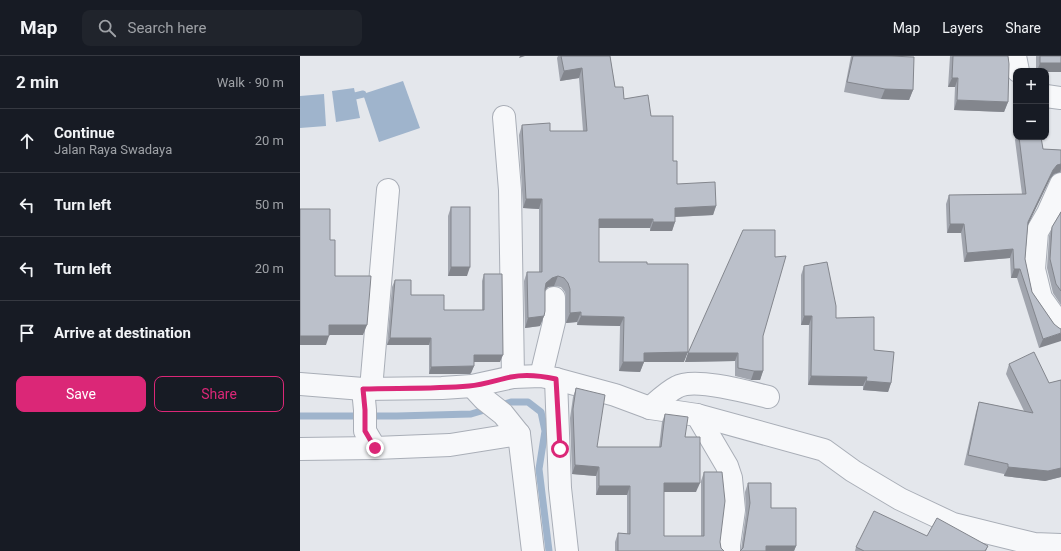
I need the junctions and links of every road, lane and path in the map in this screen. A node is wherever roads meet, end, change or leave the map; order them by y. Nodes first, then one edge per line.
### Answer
1 (1016, 56) edge
2 (1018, 68) edge
3 (1049, 96) edge
4 (1061, 98) edge
5 (504, 117) dead end
6 (1061, 184) edge
7 (388, 190) dead end
8 (1051, 296) edge
9 (554, 298) dead end
10 (1061, 326) edge
11 (513, 377) junction
12 (548, 378) junction
13 (300, 384) edge
14 (367, 389) junction
15 (478, 392) junction
16 (768, 397) dead end
17 (650, 408) junction
18 (698, 415) junction
19 (368, 430) junction
20 (519, 434) junction
21 (300, 449) edge
22 (1061, 545) edge
23 (533, 551) edge
24 (567, 551) edge
25 (729, 551) edge

1 - 2 street
3 - 4 street
5 - 11 street
6 - 8 street
7 - 14 street
8 - 10 street
9 - 12 street
11 - 12 street
11 - 15 street
12 - 17 street
12 - 24 street
13 - 14 street
14 - 15 street
14 - 19 street
15 - 20 street
16 - 17 street
17 - 18 street
18 - 22 street
18 - 25 street
19 - 20 street
19 - 21 street
20 - 23 street

